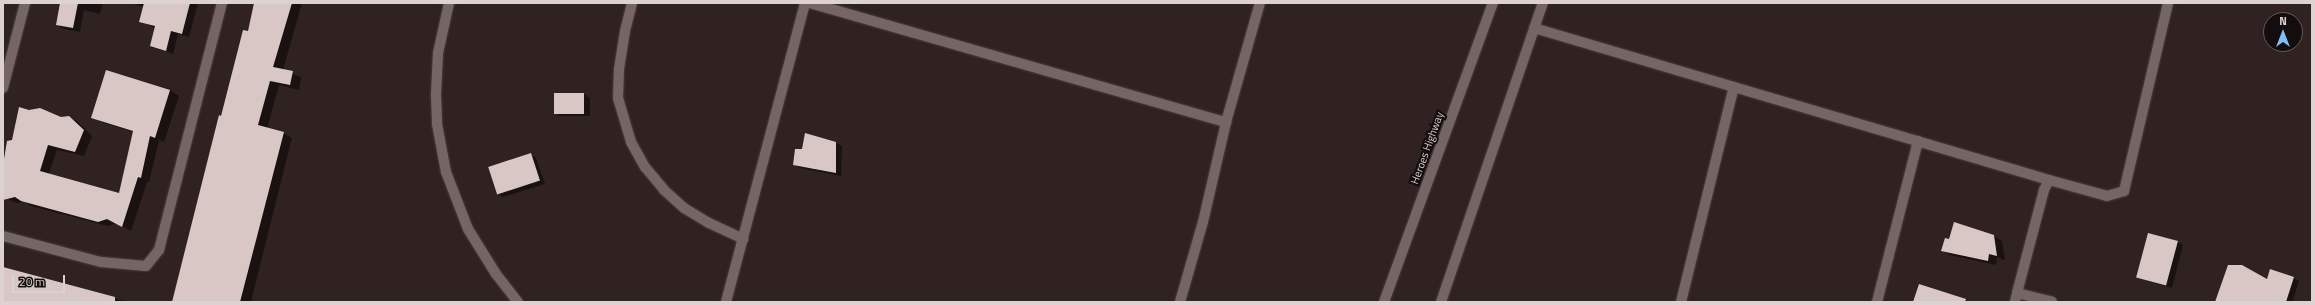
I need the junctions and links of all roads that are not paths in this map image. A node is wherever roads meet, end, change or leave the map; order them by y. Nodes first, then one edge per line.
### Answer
1 (25, 3) edge
2 (222, 3) edge
3 (449, 3) edge
4 (632, 3) edge
5 (805, 3) edge
6 (810, 3) edge
7 (1260, 3) edge
8 (1493, 3) edge
9 (1543, 3) edge
10 (2168, 3) edge
11 (1534, 28) junction
12 (1734, 87) junction
13 (3, 88) edge
14 (1226, 122) junction
15 (1918, 141) junction
16 (2049, 180) junction
17 (3, 236) edge
18 (744, 239) junction
19 (2016, 297) edge
20 (518, 302) edge
21 (726, 302) edge
22 (1180, 302) edge
23 (1384, 302) edge
24 (1441, 302) edge
25 (1681, 302) edge
26 (1877, 302) edge
27 (2052, 302) edge

1 - 13 street
2 - 17 street
3 - 20 street
4 - 18 street
5 - 18 street
6 - 14 street
7 - 14 street
8 - 23 street, Heroes Highway
9 - 11 street
10 - 16 street
11 - 12 street
11 - 24 street
12 - 15 street
12 - 25 street
14 - 22 street
15 - 16 street
15 - 26 street
16 - 19 street
18 - 21 street
19 - 27 street

